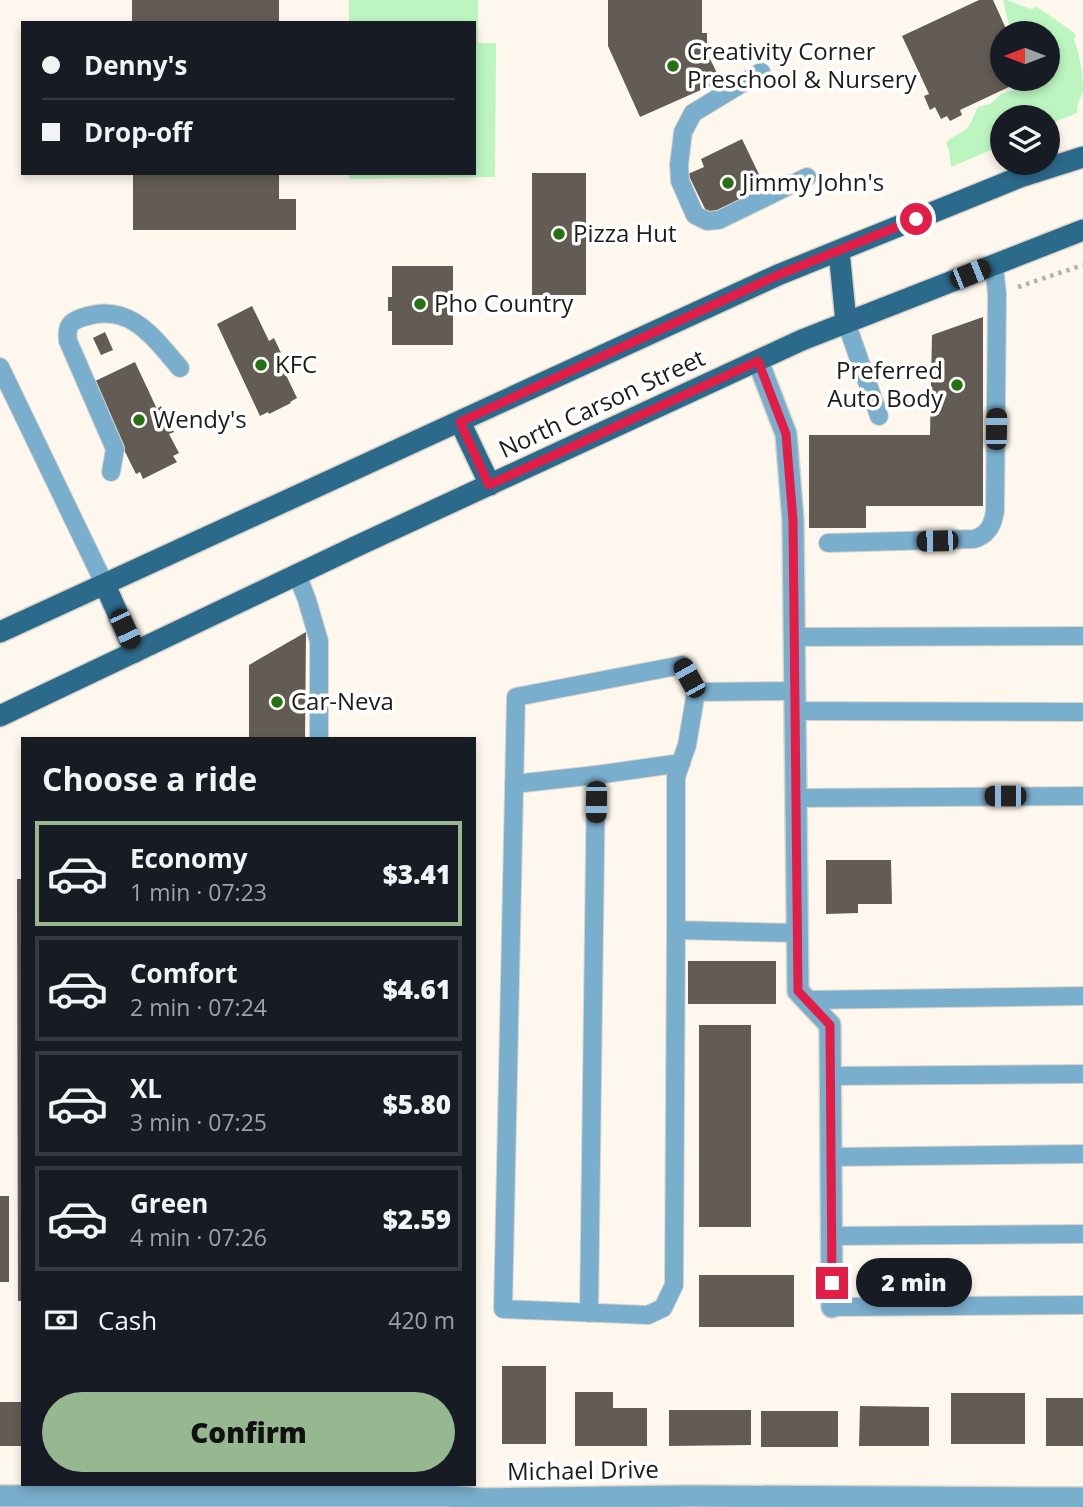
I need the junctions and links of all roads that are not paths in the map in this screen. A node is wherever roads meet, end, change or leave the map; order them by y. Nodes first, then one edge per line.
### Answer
1 (761, 72) dead end
2 (1083, 157) edge
3 (807, 177) dead end
4 (1083, 230) edge
5 (839, 251) junction
6 (994, 264) junction
7 (846, 322) junction
8 (758, 361) junction
9 (0, 368) edge
10 (180, 368) dead end
11 (879, 416) dead end
12 (460, 422) junction
13 (111, 472) dead end
14 (489, 485) junction
15 (828, 543) dead end
16 (297, 575) junction
17 (105, 585) junction
18 (0, 632) edge
19 (1083, 636) edge
20 (794, 637) junction
21 (135, 652) junction
22 (696, 692) junction
23 (795, 701) junction
24 (1083, 712) edge
25 (0, 716) edge
26 (319, 737) edge
27 (681, 763) junction
28 (596, 775) junction
29 (514, 784) junction
30 (1083, 796) edge
31 (796, 798) junction
32 (676, 930) junction
33 (797, 933) junction
34 (1083, 996) edge
35 (806, 1000) junction
36 (1083, 1074) edge
37 (831, 1076) junction
38 (1083, 1154) edge
39 (831, 1157) junction
40 (1083, 1234) edge
41 (832, 1236) junction
42 (1083, 1305) edge
43 (832, 1307) joint
44 (589, 1312) junction
45 (448, 1490) edge
46 (1083, 1498) edge
47 (11, 1500) edge

1 - 3 lane
2 - 5 main road, North Carson Street
4 - 6 main road, North Carson Street
5 - 7 main road
5 - 12 main road, North Carson Street
6 - 7 main road, North Carson Street
6 - 15 lane
7 - 8 main road, North Carson Street
7 - 11 lane
8 - 14 main road, North Carson Street
8 - 20 street
9 - 17 lane
10 - 13 lane
12 - 14 main road
12 - 17 main road, North Carson Street
14 - 16 main road, North Carson Street
16 - 21 main road, North Carson Street
16 - 26 lane
17 - 18 main road, North Carson Street
17 - 21 main road
19 - 20 lane
20 - 23 street
21 - 25 main road, North Carson Street
22 - 23 lane
22 - 27 lane
22 - 29 lane
23 - 24 lane
23 - 31 street
27 - 28 lane
27 - 32 lane
28 - 29 lane
28 - 44 lane
29 - 44 lane
30 - 31 lane
31 - 33 street
32 - 33 lane
32 - 44 lane
33 - 35 street
34 - 35 lane
35 - 37 street
36 - 37 lane
37 - 39 street
38 - 39 lane
39 - 41 street
40 - 41 lane
41 - 43 street
42 - 43 lane
45 - 46 street, Michael Drive
45 - 47 street, Michael Drive

